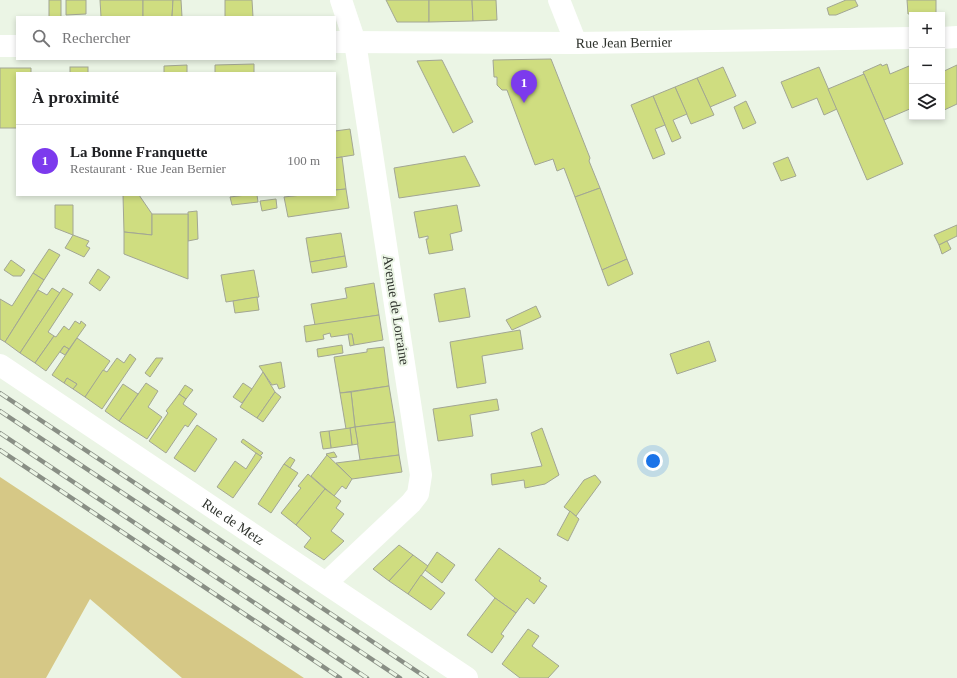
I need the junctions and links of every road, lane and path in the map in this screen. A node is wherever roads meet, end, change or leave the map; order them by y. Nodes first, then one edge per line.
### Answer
1 (341, 0) edge
2 (560, 0) edge
3 (957, 37) edge
4 (909, 38) edge
5 (945, 38) edge
6 (345, 42) edge
7 (576, 43) junction
8 (0, 46) edge
9 (16, 46) edge
10 (0, 365) edge
11 (326, 583) junction
12 (467, 678) edge

1 - 6 street, Avenue de Lorraine
2 - 7 street
3 - 5 street
4 - 7 street, Rue Jean Bernier
6 - 7 street, Rue Jean Bernier
6 - 11 street, Avenue de Lorraine
8 - 9 street
10 - 11 street, Rue de Metz
11 - 12 street, Rue de Metz

